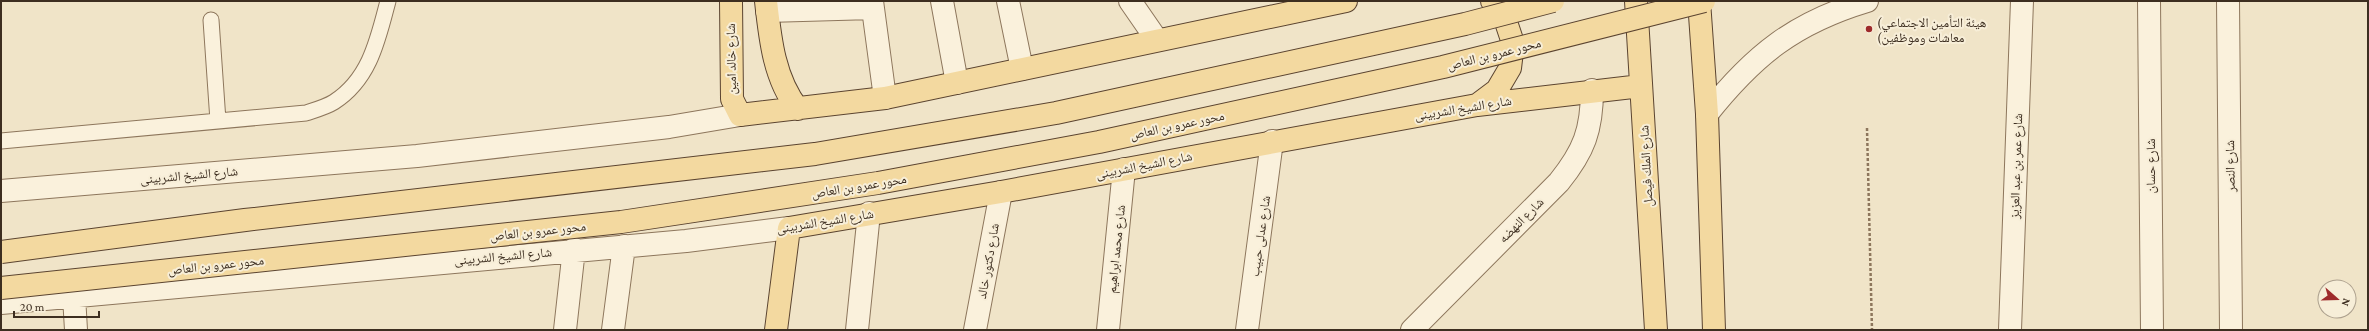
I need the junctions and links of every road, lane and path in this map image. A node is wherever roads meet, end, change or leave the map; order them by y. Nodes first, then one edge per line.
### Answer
1 (388, 1) edge
2 (730, 1) edge
3 (942, 1) edge
4 (1008, 1) edge
5 (1130, 1) edge
6 (1346, 1) edge
7 (1492, 1) edge
8 (1553, 1) edge
9 (1636, 1) edge
10 (1699, 1) edge
11 (1704, 1) edge
12 (1868, 1) edge
13 (2022, 1) edge
14 (2149, 1) edge
15 (2228, 1) edge
16 (1321, 3) edge
17 (872, 5) edge
18 (766, 6) edge
19 (210, 20) dead end
20 (1157, 40) junction
21 (1022, 69) junction
22 (957, 83) junction
23 (1641, 86) junction
24 (1592, 90) junction
25 (885, 98) junction
26 (1477, 105) junction
27 (798, 109) junction
28 (740, 114) junction
29 (1706, 114) junction
30 (218, 121) junction
31 (1867, 128) dead end
32 (1, 141) edge
33 (1272, 141) junction
34 (1124, 169) junction
35 (1, 191) edge
36 (1001, 192) junction
37 (869, 214) junction
38 (789, 228) junction
39 (624, 246) junction
40 (574, 250) junction
41 (1, 252) edge
42 (1, 288) edge
43 (74, 296) junction
44 (1, 303) edge
45 (76, 330) edge
46 (565, 330) edge
47 (613, 330) edge
48 (776, 330) edge
49 (857, 330) edge
50 (975, 330) edge
51 (1108, 330) edge
52 (1247, 330) edge
53 (1412, 330) edge
54 (1656, 330) edge
55 (1714, 330) edge
56 (1872, 330) edge
57 (2010, 330) edge
58 (2152, 330) edge
59 (2231, 330) edge

1 - 30 lane
2 - 28 main road, شارع خالد امين
3 - 22 street
4 - 21 street
5 - 20 street
6 - 16 main road, شارع الشيخ الشربينى
7 - 26 main road
8 - 41 main road, bridge
9 - 23 main road, شارع الملك فيصل
10 - 29 main road
11 - 42 main road, محور عمرو بن العاص, bridge
12 - 29 street
13 - 57 street, شارع عمر بن عبد العزيز
14 - 58 street, شارع حسان
15 - 59 street, شارع النصر
16 - 20 main road, شارع الشيخ الشربينى
17 - 18 street
17 - 25 street
18 - 27 main road
19 - 30 lane
20 - 21 main road, شارع الشيخ الشربينى
21 - 22 main road, شارع الشيخ الشربينى
22 - 25 main road, شارع الشيخ الشربينى
23 - 24 main road, شارع الشيخ الشربينى
23 - 54 main road, شارع الملك فيصل
24 - 26 main road, شارع الشيخ الشربينى
24 - 53 street, شارع النهضه
25 - 27 main road, شارع الشيخ الشربينى
26 - 33 main road, شارع الشيخ الشربينى
27 - 28 main road, شارع الشيخ الشربينى
28 - 35 street, شارع الشيخ الشربينى
29 - 55 main road
30 - 32 lane
31 - 56 path
33 - 34 main road, شارع الشيخ الشربينى
33 - 52 street, شارع عدلى حبيب
34 - 36 main road, شارع الشيخ الشربينى
34 - 51 street, شارع محمد ابراهيم
36 - 37 main road, شارع الشيخ الشربينى
36 - 50 street, شارع دكتور خالد
37 - 38 main road, شارع الشيخ الشربينى
37 - 49 street
38 - 39 street, شارع الشيخ الشربينى
38 - 48 main road
39 - 40 street, شارع الشيخ الشربينى
39 - 47 street
40 - 43 street, شارع الشيخ الشربينى
40 - 46 street
43 - 44 street, شارع الشيخ الشربينى
43 - 45 street

